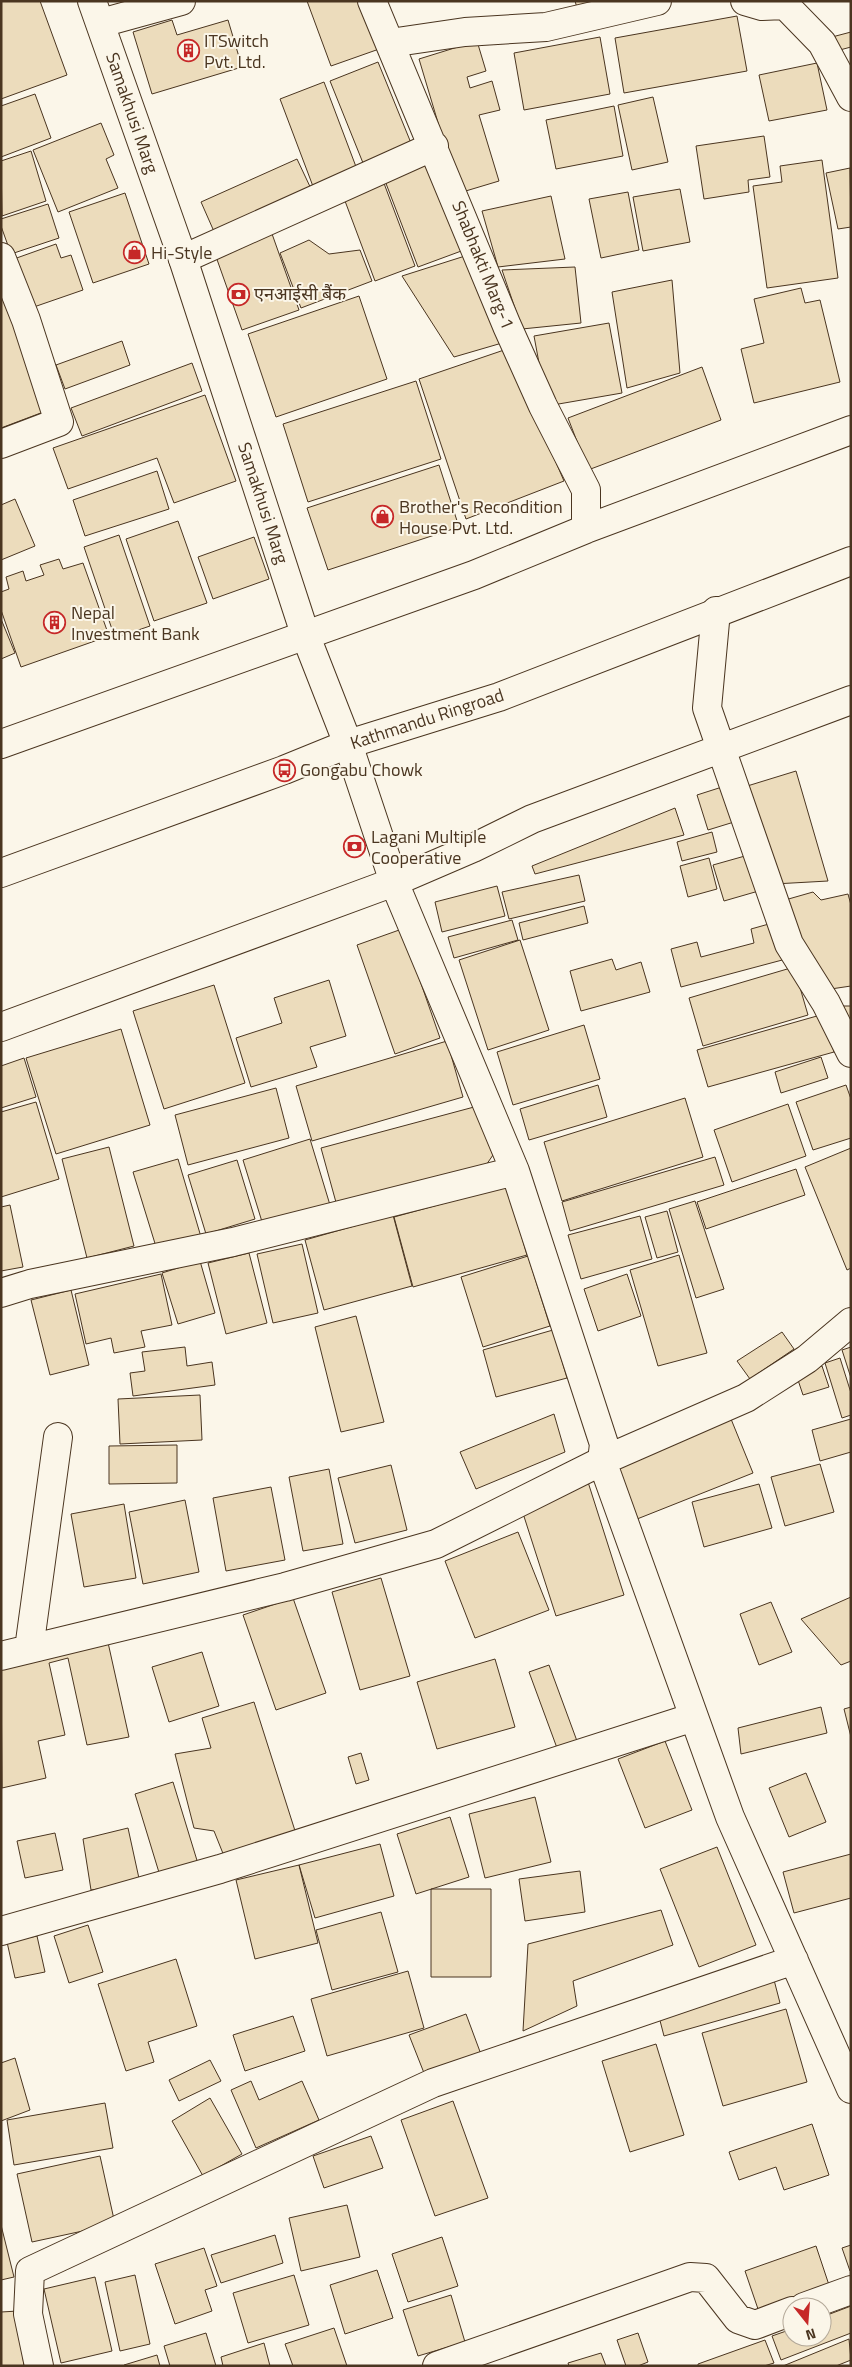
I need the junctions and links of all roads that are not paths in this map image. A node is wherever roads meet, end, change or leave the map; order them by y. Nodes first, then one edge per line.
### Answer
1 (181, 1) edge
2 (372, 1) edge
3 (657, 1) edge
4 (745, 1) edge
5 (97, 12) edge
6 (390, 43) junction
7 (851, 97) edge
8 (434, 146) junction
9 (1, 257) edge
10 (183, 259) junction
11 (851, 430) edge
12 (1, 444) edge
13 (586, 529) junction
14 (851, 561) edge
15 (716, 612) junction
16 (305, 634) junction
17 (851, 700) edge
18 (1, 744) edge
19 (348, 744) junction
20 (721, 747) junction
21 (1, 872) edge
22 (394, 882) junction
23 (1, 1027) edge
24 (851, 1053) edge
25 (515, 1171) junction
26 (1, 1293) edge
27 (851, 1322) edge
28 (58, 1437) dead end
29 (602, 1461) junction
30 (29, 1649) junction
31 (1, 1656) edge
32 (694, 1717) junction
33 (1, 1931) edge
34 (794, 1960) junction
35 (851, 2090) edge
36 (851, 2290) edge
37 (832, 2297) edge
38 (782, 2315) edge
39 (39, 2366) edge
40 (438, 2366) edge

1 - 5 main road, Samakhusi Marg
2 - 6 main road, Shabhakti Marg-1
3 - 6 main road
4 - 7 main road
5 - 10 main road, Samakhusi Marg
6 - 8 main road, Shabhakti Marg-1
8 - 10 main road
8 - 13 main road, Shabhakti Marg-1
9 - 12 main road
10 - 16 main road, Samakhusi Marg
11 - 13 main road
13 - 16 main road
14 - 15 main road, Kathmandu Ringroad
15 - 19 main road, Kathmandu Ringroad
15 - 20 main road
16 - 18 main road
16 - 19 main road, Samakhusi Marg
17 - 20 main road
19 - 21 main road, Kathmandu Ringroad
19 - 22 main road, Samakhusi Marg
20 - 22 main road
20 - 24 main road
22 - 23 main road
22 - 25 main road, Samakhusi Marg
25 - 26 main road
25 - 29 main road, Samakhusi Marg
27 - 29 main road
28 - 30 main road
29 - 30 main road
29 - 32 main road, Samakhusi Marg
30 - 31 main road
32 - 33 main road
32 - 34 main road, Samakhusi Marg
34 - 35 main road, Samakhusi Marg
34 - 39 main road
36 - 37 main road
38 - 40 main road

